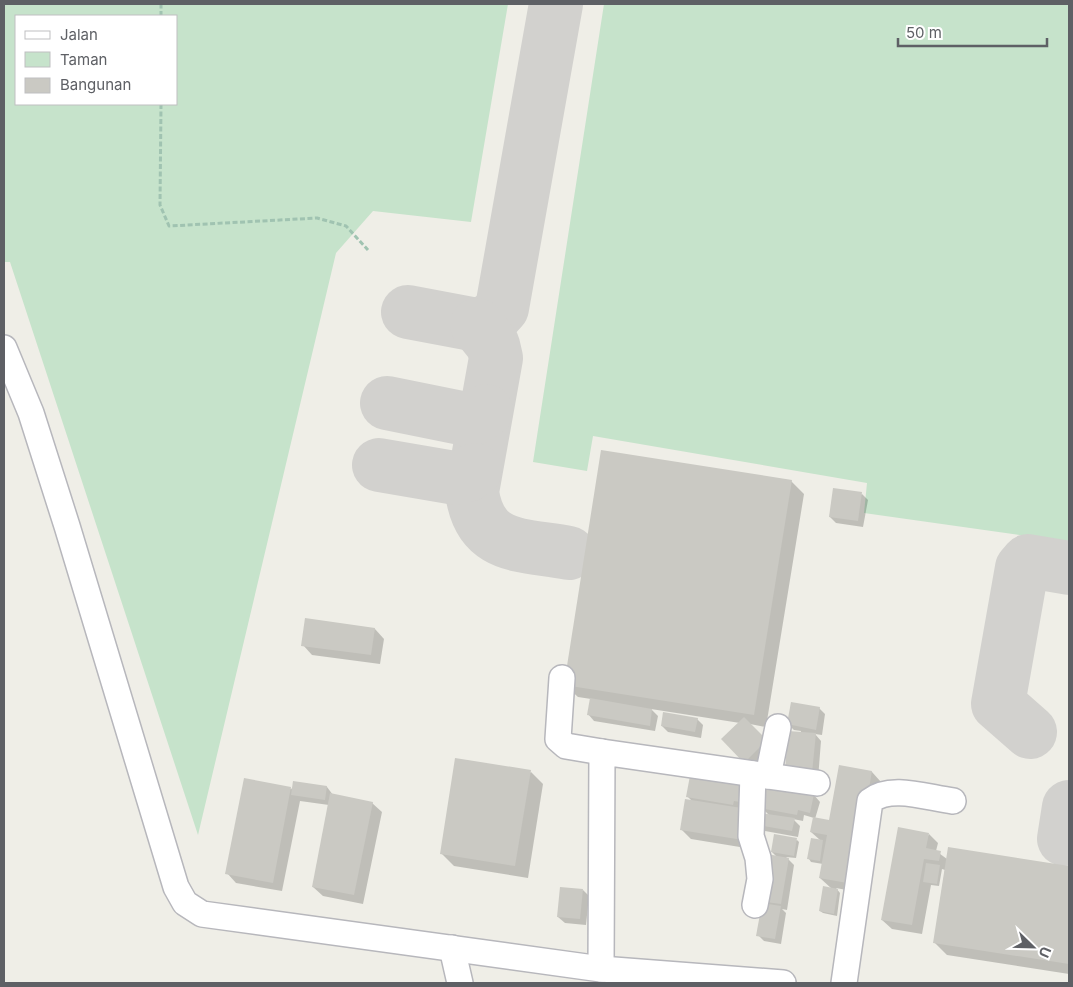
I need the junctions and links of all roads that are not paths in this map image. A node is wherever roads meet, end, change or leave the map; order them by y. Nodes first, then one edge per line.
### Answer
1 (4, 348) edge
2 (562, 678) dead end
3 (778, 727) dead end
4 (602, 752) junction
5 (760, 775) junction
6 (817, 783) dead end
7 (953, 801) dead end
8 (755, 905) dead end
9 (452, 948) junction
10 (601, 969) junction
11 (460, 983) edge
12 (783, 983) edge
13 (844, 983) edge

1 - 9 lane
2 - 4 lane
3 - 5 lane
4 - 5 lane
4 - 10 lane
5 - 6 lane
5 - 8 lane
7 - 13 lane
9 - 10 lane
9 - 11 lane
10 - 12 lane

